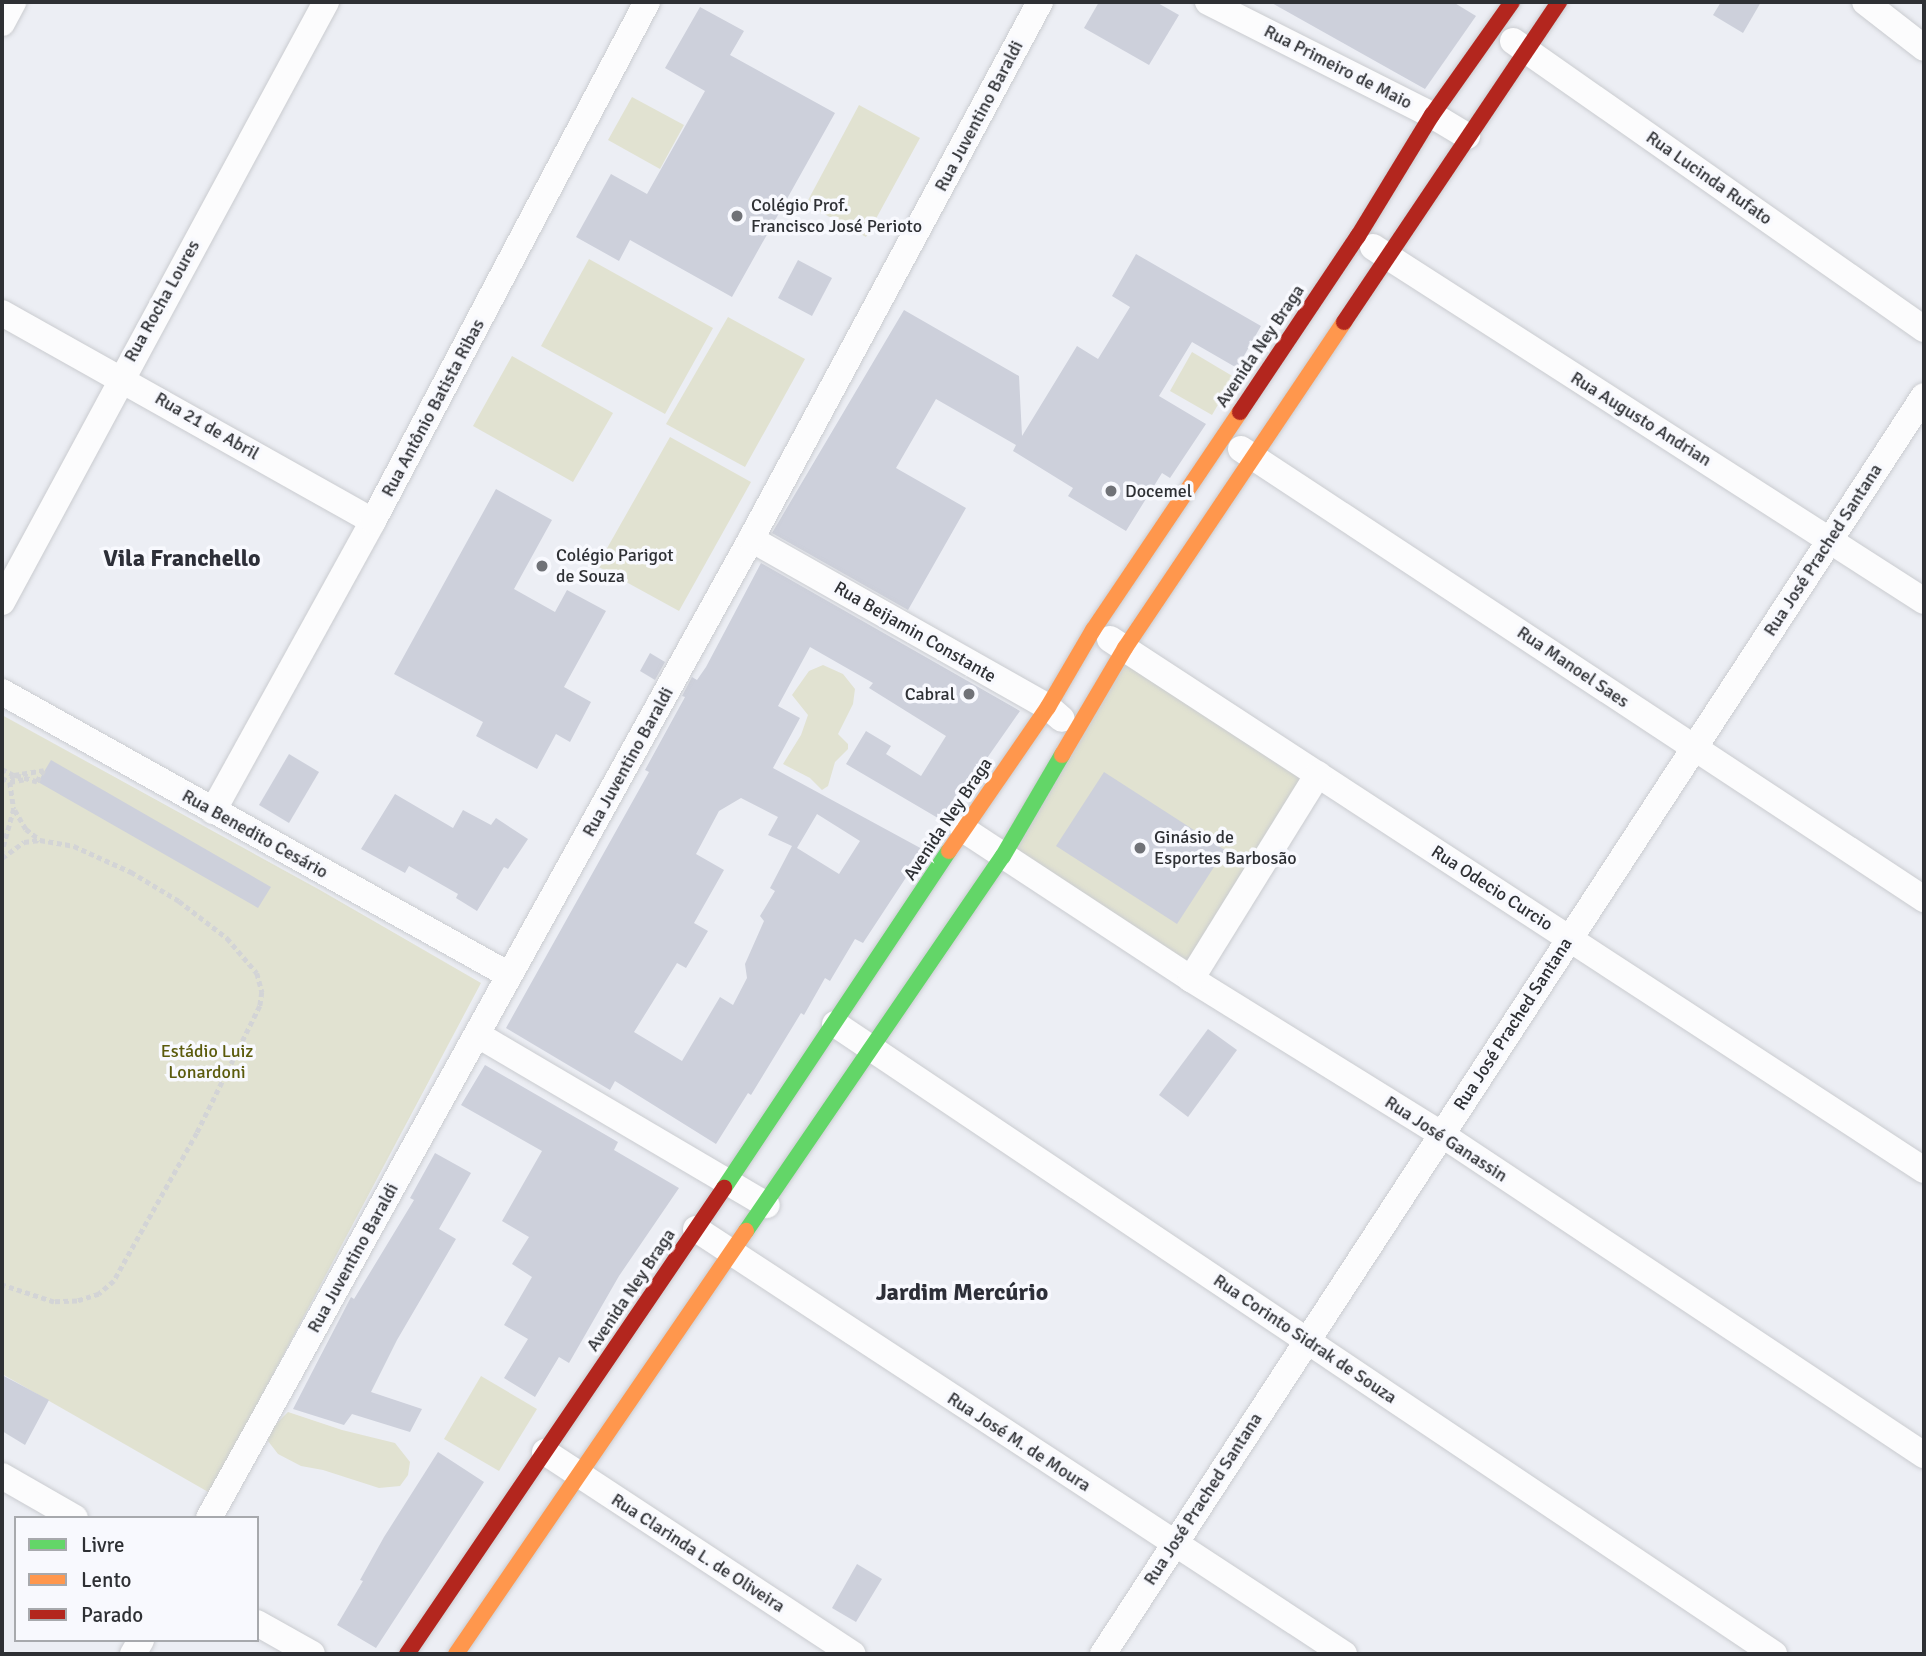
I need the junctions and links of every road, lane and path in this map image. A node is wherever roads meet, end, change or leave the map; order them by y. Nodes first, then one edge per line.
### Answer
1 (13, 2) edge
2 (326, 2) edge
3 (647, 2) edge
4 (1040, 2) edge
5 (1208, 2) edge
6 (1512, 2) edge
7 (1559, 2) edge
8 (1866, 2) edge
9 (2, 23) edge
10 (1493, 30) junction
11 (1924, 48) edge
12 (1527, 50) junction
13 (1432, 115) junction
14 (1467, 136) junction
15 (1358, 236) junction
16 (1386, 257) junction
17 (2, 313) edge
18 (1924, 329) edge
19 (120, 377) junction
20 (1924, 396) edge
21 (1220, 439) junction
22 (1256, 457) junction
23 (373, 521) junction
24 (751, 539) junction
25 (1830, 539) junction
26 (1924, 600) edge
27 (2, 602) edge
28 (1093, 630) junction
29 (1125, 648) junction
30 (2, 692) edge
31 (1048, 707) junction
32 (1076, 730) junction
33 (1693, 747) junction
34 (2, 769) edge
35 (1318, 774) junction
36 (14, 775) junction
37 (2, 778) edge
38 (27, 779) junction
39 (10, 782) junction
40 (14, 809) junction
41 (213, 811) junction
42 (963, 829) junction
43 (40, 840) junction
44 (2, 852) edge
45 (1003, 856) junction
46 (2, 858) edge
47 (1924, 899) edge
48 (1569, 938) junction
49 (509, 975) junction
50 (1191, 979) junction
51 (835, 1024) junction
52 (478, 1035) junction
53 (873, 1049) junction
54 (1441, 1134) junction
55 (1924, 1170) edge
56 (727, 1182) junction
57 (767, 1205) junction
58 (696, 1229) junction
59 (733, 1253) junction
60 (2, 1285) edge
61 (1307, 1340) junction
62 (545, 1452) junction
63 (1924, 1455) edge
64 (579, 1475) junction
65 (2, 1476) edge
66 (72, 1516) edge
67 (210, 1516) edge
68 (1173, 1544) junction
69 (259, 1624) edge
70 (312, 1654) edge
71 (407, 1654) edge
72 (456, 1654) edge
73 (853, 1654) edge
74 (1103, 1654) edge
75 (1344, 1654) edge
76 (1774, 1654) edge

1 - 9 street
2 - 19 street, Rua Rocha Loures
3 - 23 street, Rua Antônio Batista Ribas
4 - 24 street, Rua Juventino Baraldi
5 - 13 street, Rua Primeiro de Maio
6 - 10 street, Avenida Ney Braga
7 - 12 street
8 - 11 street
10 - 12 street, Rua Lucinda Rufato
10 - 13 street, Avenida Ney Braga
12 - 14 street
12 - 18 street, Rua Lucinda Rufato
13 - 14 street, Rua Primeiro de Maio
13 - 15 street, Avenida Ney Braga
14 - 16 street
15 - 16 street, Rua Augusto Andrian
15 - 21 street, Avenida Ney Braga
16 - 22 street
16 - 25 street, Rua Augusto Andrian
17 - 19 street, Rua 21 de Abril
19 - 23 street, Rua 21 de Abril
19 - 27 street, Rua Rocha Loures
20 - 25 street, Rua José Prached Santana
21 - 22 street, Rua Manoel Saes
21 - 28 street, Avenida Ney Braga
22 - 29 street
22 - 33 street, Rua Manoel Saes
23 - 41 street, Rua Antônio Batista Ribas
24 - 31 street, Rua Beijamin Constante
24 - 49 street, Rua Juventino Baraldi
25 - 26 street, Rua Augusto Andrian
25 - 33 street, Rua José Prached Santana
28 - 29 street, Rua Odecio Curcio
28 - 31 street, Avenida Ney Braga
29 - 32 street
29 - 35 street, Rua Odecio Curcio
30 - 41 street, Rua Benedito Cesário
31 - 32 street, Rua Beijamin Constante
31 - 42 street, Avenida Ney Braga
32 - 45 street
33 - 47 street, Rua Manoel Saes
33 - 48 street, Rua José Prached Santana
34 - 36 path
35 - 48 street, Rua Odecio Curcio
35 - 50 street
36 - 38 path
36 - 38 path
36 - 39 path
37 - 39 path
38 - 39 path
39 - 40 path
40 - 43 path
40 - 44 path
41 - 49 street, Rua Benedito Cesário
42 - 45 street, Rua José Ganassin
42 - 51 street, Avenida Ney Braga
43 - 46 path
43 - 60 path
45 - 50 street, Rua José Ganassin
45 - 53 street
48 - 54 street, Rua José Prached Santana
48 - 55 street, Rua Odecio Curcio
49 - 52 street, Rua Juventino Baraldi
50 - 54 street, Rua José Ganassin
51 - 53 street, Rua Corinto Sidrak de Souza
51 - 56 street, Avenida Ney Braga
52 - 56 street
52 - 67 street, Rua Juventino Baraldi
53 - 57 street
53 - 61 street, Rua Corinto Sidrak de Souza
54 - 61 street, Rua José Prached Santana
54 - 63 street, Rua José Ganassin
56 - 57 street
56 - 58 street, Avenida Ney Braga
57 - 59 street
58 - 59 street, Rua José M. de Moura
58 - 62 street, Avenida Ney Braga
59 - 64 street
59 - 68 street, Rua José M. de Moura
61 - 68 street, Rua José Prached Santana
61 - 76 street, Rua Corinto Sidrak de Souza
62 - 64 street, Rua Clarinda L. de Oliveira
62 - 71 street, Avenida Ney Braga
64 - 72 street
64 - 73 street, Rua Clarinda L. de Oliveira
65 - 66 street
68 - 74 street, Rua José Prached Santana
68 - 75 street, Rua José M. de Moura
69 - 70 street

